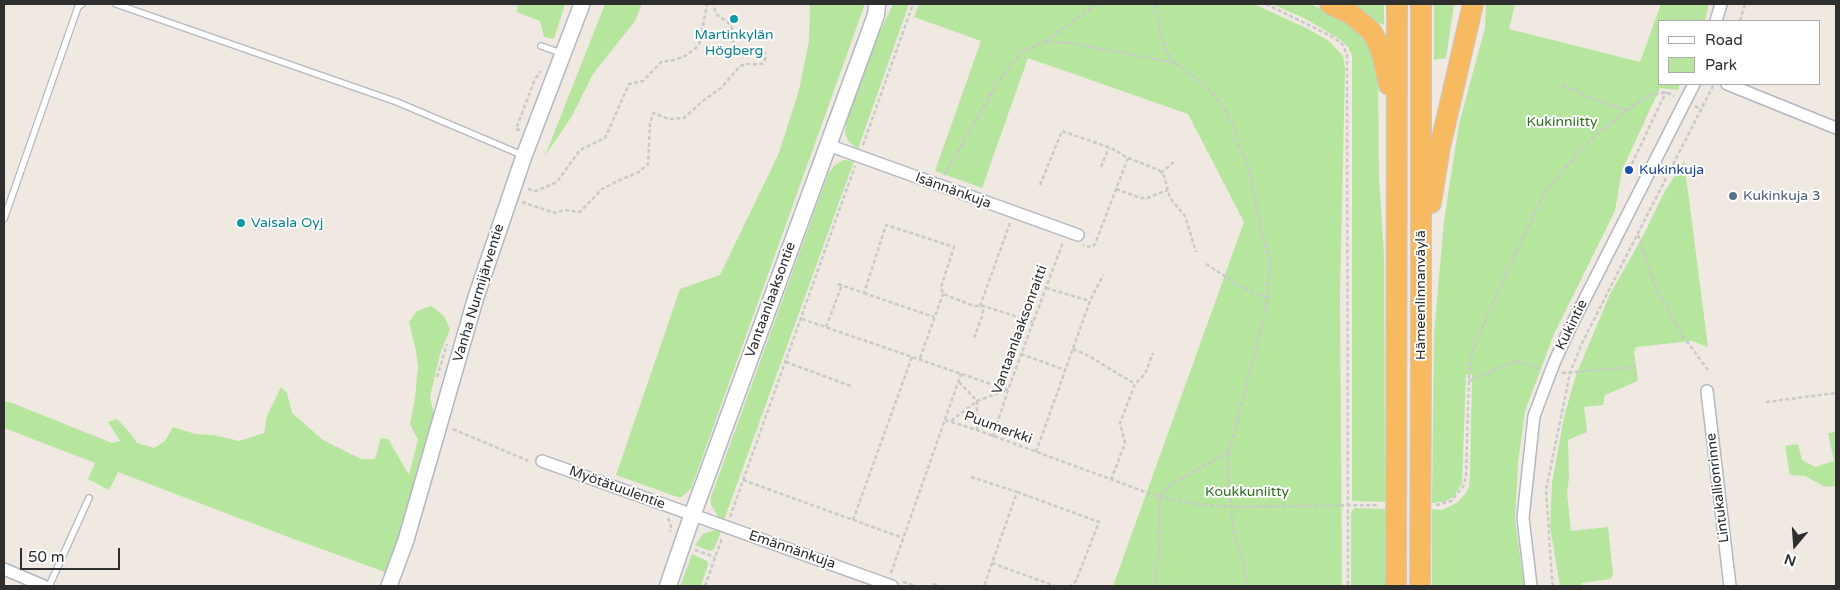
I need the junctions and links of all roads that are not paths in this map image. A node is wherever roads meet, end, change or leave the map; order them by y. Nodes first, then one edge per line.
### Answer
1 (82, 4) edge
2 (116, 4) edge
3 (582, 4) edge
4 (1330, 4) edge
5 (1397, 4) edge
6 (1421, 4) edge
7 (1473, 4) edge
8 (1721, 4) edge
9 (879, 7) edge
10 (1716, 20) edge
11 (541, 46) dead end
12 (563, 54) junction
13 (1693, 85) edge
14 (1730, 85) edge
15 (1836, 128) edge
16 (1397, 139) junction
17 (828, 145) junction
18 (524, 156) junction
19 (4, 218) edge
20 (1077, 239) road end
21 (1421, 282) junction
22 (1707, 390) dead end
23 (540, 463) road end
24 (89, 498) dead end
25 (692, 516) junction
26 (4, 569) edge
27 (30, 583) edge
28 (889, 585) edge
29 (44, 586) edge
30 (48, 586) edge
31 (389, 586) edge
32 (668, 586) edge
33 (1396, 586) edge
34 (1420, 586) edge
35 (1531, 586) edge
36 (1730, 586) edge

1 - 19 lane
2 - 18 lane
3 - 12 street, Vanha Nurmijärventie
4 - 16 highway
5 - 16 highway, Hämeenlinnanväylä
6 - 21 highway, Hämeenlinnanväylä
7 - 21 highway
8 - 10 street
9 - 17 main road, Vantaanlaaksontie
11 - 12 lane
12 - 18 street, Vanha Nurmijärventie
13 - 35 street, Kukintie
14 - 15 street
16 - 33 highway, Hämeenlinnanväylä
17 - 20 street, Isännänkuja
17 - 25 main road, Vantaanlaaksontie
18 - 31 street, Vanha Nurmijärventie
21 - 34 highway, Hämeenlinnanväylä
22 - 36 street, Lintukallionrinne
23 - 25 street, Myötätuulentie
24 - 30 lane
25 - 28 street, Emännänkuja
25 - 32 main road, Vantaanlaaksontie
26 - 27 street
27 - 29 street

